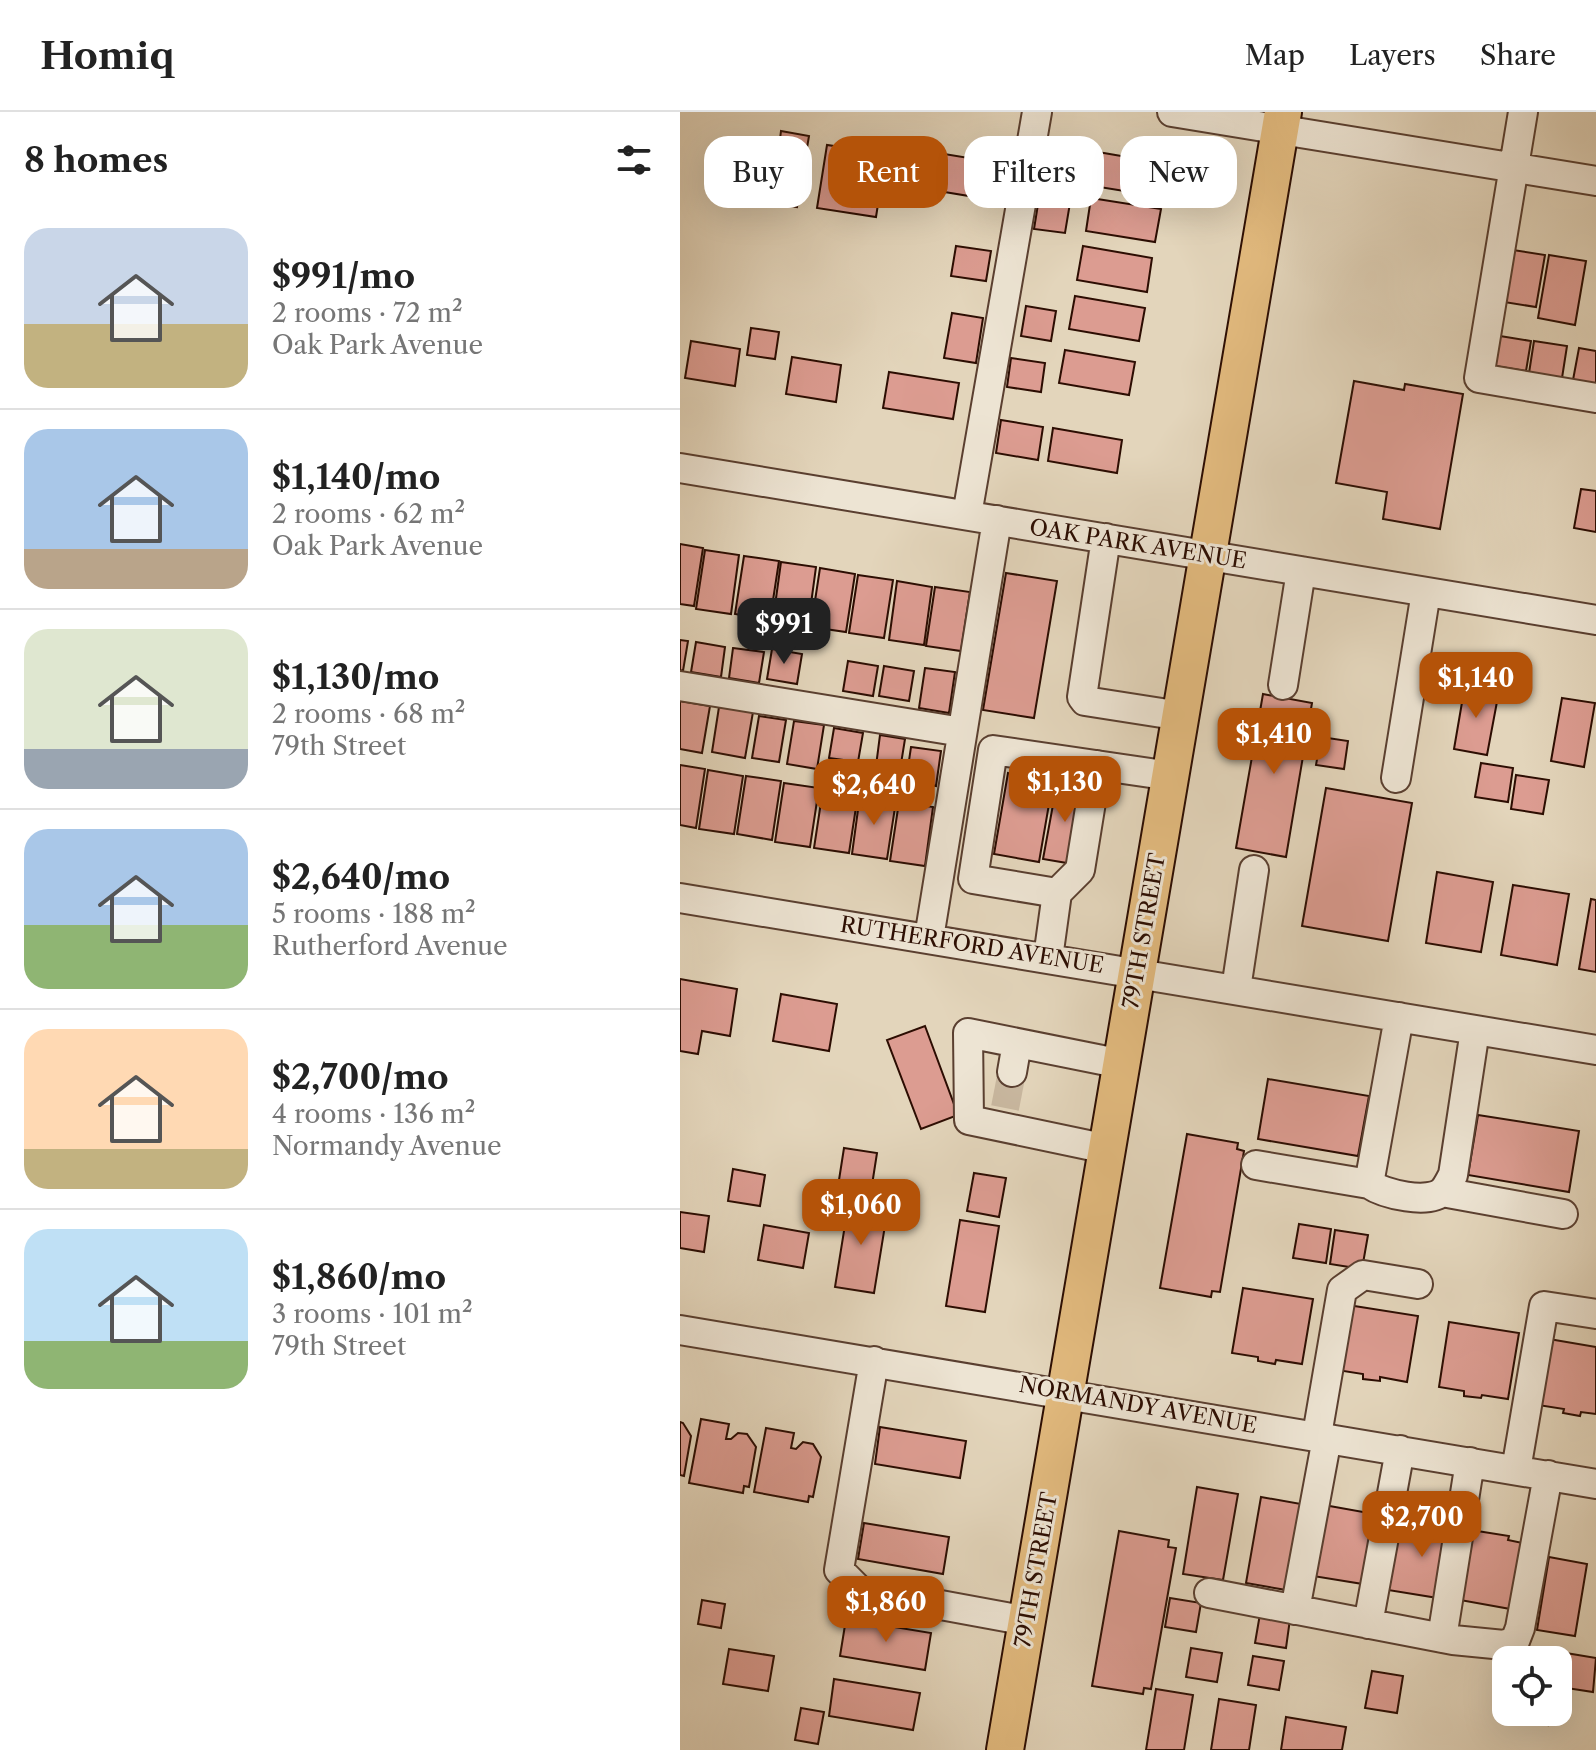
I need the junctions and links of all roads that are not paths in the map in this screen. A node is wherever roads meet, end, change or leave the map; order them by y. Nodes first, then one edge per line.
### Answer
1 (1037, 112) edge
2 (1172, 112) edge
3 (1523, 112) edge
4 (1282, 121) edge
5 (1514, 167) junction
6 (1596, 181) edge
7 (1596, 398) edge
8 (680, 468) edge
9 (967, 515) junction
10 (997, 520) junction
11 (1106, 538) junction
12 (1208, 555) junction
13 (1301, 571) junction
14 (1426, 592) junction
15 (1596, 620) edge
16 (1283, 685) dead end
17 (680, 686) edge
18 (1181, 716) junction
19 (962, 732) junction
20 (1097, 765) junction
21 (1171, 776) junction
22 (1396, 778) dead end
23 (1254, 870) dead end
24 (1057, 893) junction
25 (680, 898) edge
26 (929, 938) junction
27 (1048, 958) junction
28 (1137, 972) junction
29 (1236, 989) junction
30 (1399, 1017) junction
31 (1475, 1030) junction
32 (1017, 1043) junction
33 (1596, 1050) edge
34 (1122, 1064) junction
35 (1012, 1072) tunnel mouth
36 (1107, 1149) junction
37 (1256, 1165) dead end
38 (1369, 1184) junction
39 (1442, 1192) junction
40 (1563, 1214) dead end
41 (1418, 1284) dead end
42 (1596, 1314) edge
43 (680, 1330) edge
44 (874, 1361) junction
45 (1066, 1393) junction
46 (1322, 1436) junction
47 (1400, 1450) junction
48 (1470, 1462) junction
49 (1516, 1470) junction
50 (1548, 1475) junction
51 (1596, 1484) edge
52 (1209, 1593) dead end
53 (1295, 1610) junction
54 (1027, 1621) junction
55 (1368, 1624) junction
56 (1442, 1638) junction
57 (1005, 1750) edge

1 - 9 street
2 - 4 street
3 - 5 street
4 - 5 street
4 - 12 main road, 79TH STREET
5 - 6 street
5 - 7 street
8 - 9 street, OAK PARK AVENUE
9 - 10 street, OAK PARK AVENUE
10 - 11 street, OAK PARK AVENUE
10 - 19 street
11 - 12 street, OAK PARK AVENUE
11 - 18 street
12 - 13 street, OAK PARK AVENUE
12 - 18 main road, 79TH STREET
13 - 14 street, OAK PARK AVENUE
13 - 16 street
14 - 15 street, OAK PARK AVENUE
14 - 22 street
17 - 19 street
18 - 21 main road, 79TH STREET
19 - 26 street
20 - 21 street
20 - 24 street
20 - 24 street
21 - 28 main road, 79TH STREET
23 - 29 street
24 - 27 street
25 - 26 street, RUTHERFORD AVENUE
26 - 27 street, RUTHERFORD AVENUE
27 - 28 street, RUTHERFORD AVENUE
28 - 29 street, RUTHERFORD AVENUE
28 - 34 main road, 79TH STREET
29 - 30 street, RUTHERFORD AVENUE
30 - 31 street, RUTHERFORD AVENUE
30 - 38 street
31 - 33 street, RUTHERFORD AVENUE
31 - 39 street
32 - 34 street
32 - 35 street
32 - 36 street
34 - 36 main road, 79TH STREET
36 - 45 main road, 79TH STREET
37 - 38 street
38 - 39 street
39 - 40 street
41 - 46 street
42 - 49 street
43 - 44 street, NORMANDY AVENUE
44 - 45 street, NORMANDY AVENUE
44 - 54 street
45 - 46 street, NORMANDY AVENUE
45 - 54 main road, 79TH STREET
46 - 47 street, NORMANDY AVENUE
46 - 53 street
47 - 48 street, NORMANDY AVENUE
47 - 55 street
48 - 49 street, NORMANDY AVENUE
48 - 56 street
49 - 50 street, NORMANDY AVENUE
50 - 51 street, NORMANDY AVENUE
50 - 56 street
52 - 53 street
53 - 55 street
54 - 57 main road, 79TH STREET
55 - 56 street

